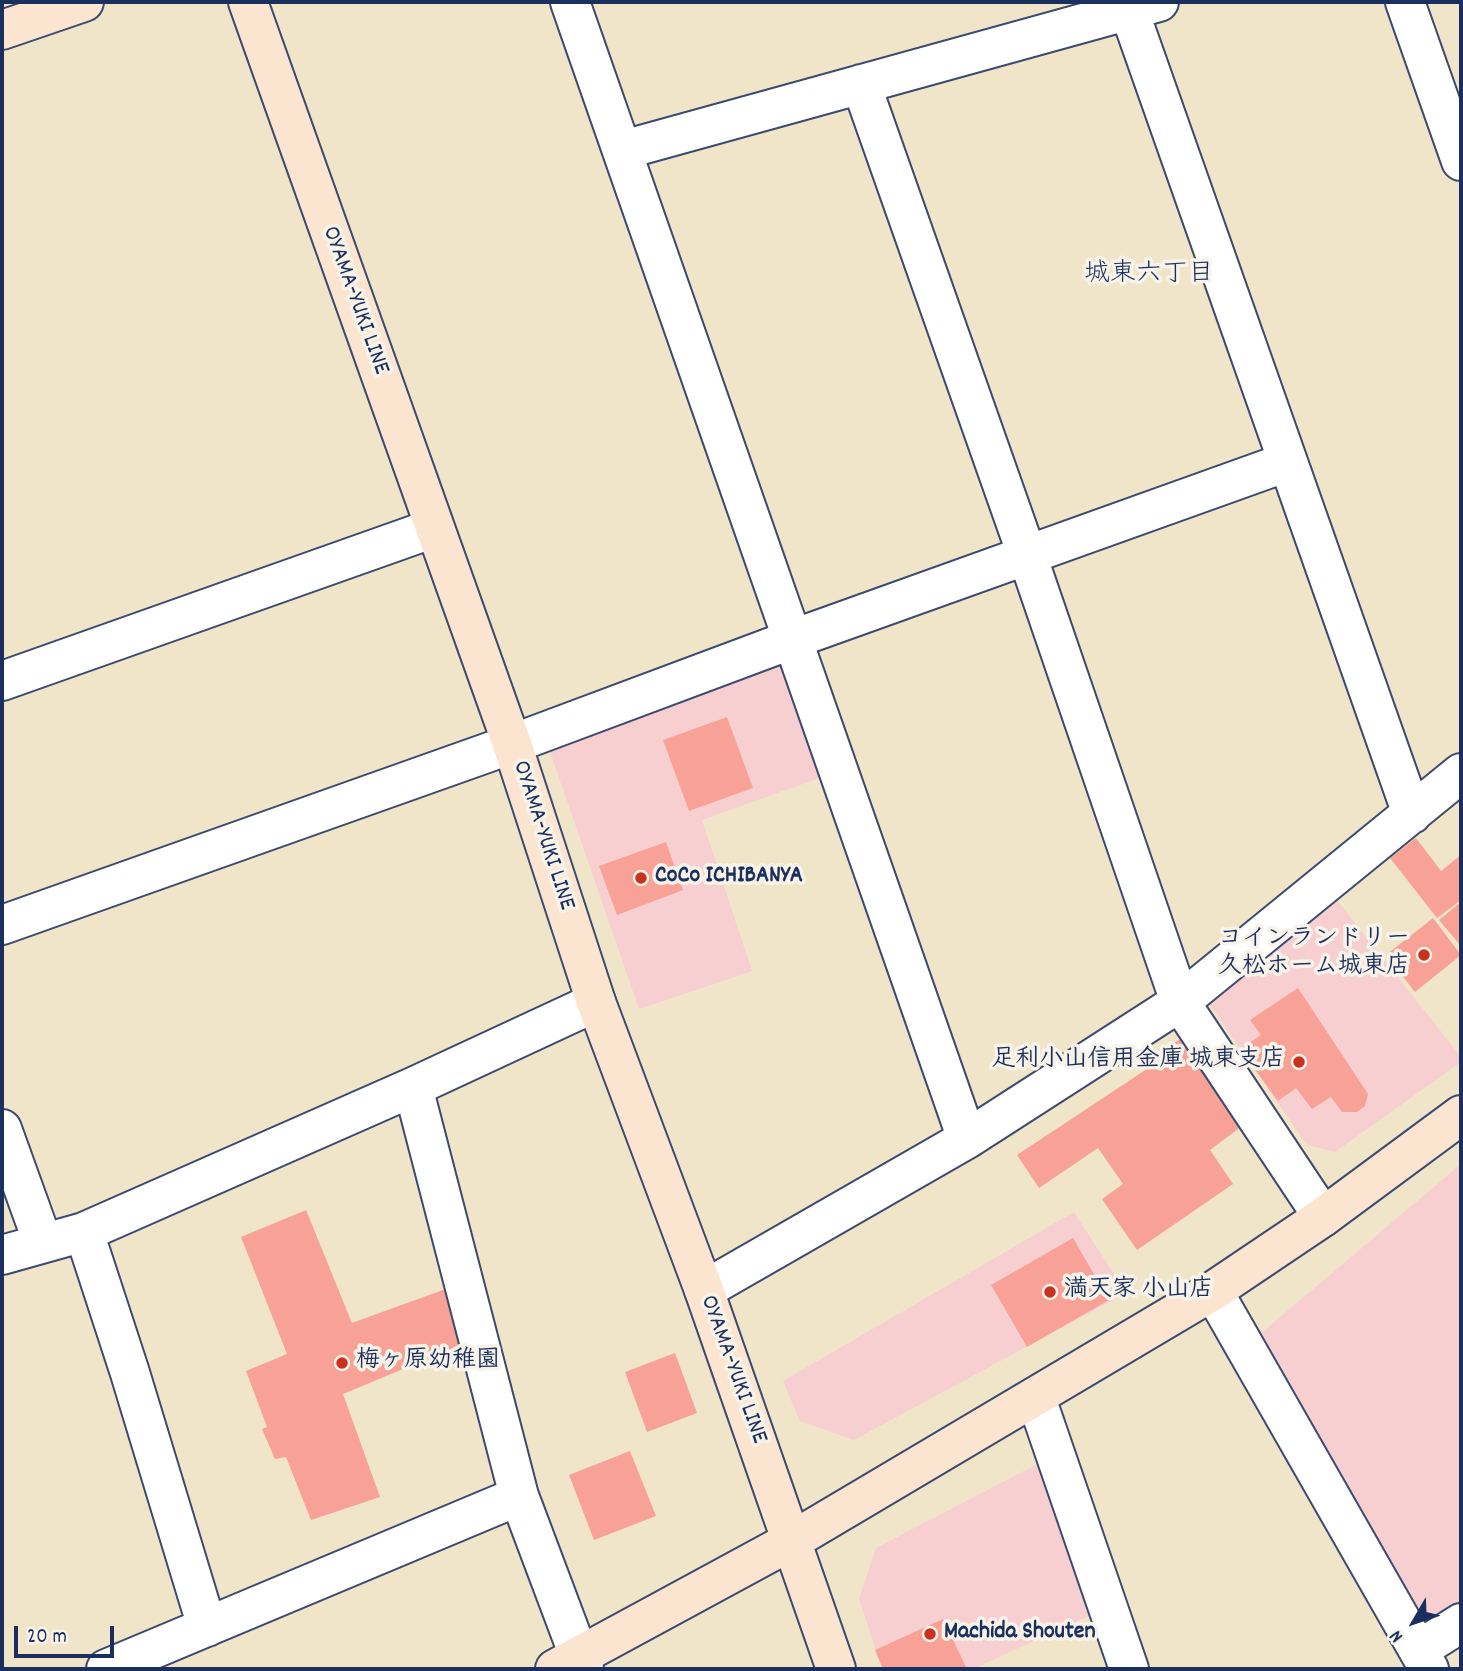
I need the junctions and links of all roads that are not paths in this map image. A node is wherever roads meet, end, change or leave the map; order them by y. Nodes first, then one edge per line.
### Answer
1 (84, 2) edge
2 (248, 2) edge
3 (570, 2) edge
4 (1405, 2) edge
5 (1138, 5) edge
6 (2, 30) edge
7 (861, 84) junction
8 (623, 150) junction
9 (1461, 161) edge
10 (1287, 462) junction
11 (435, 528) junction
12 (1027, 555) junction
13 (793, 639) junction
14 (2, 681) edge
15 (512, 744) junction
16 (1461, 773) edge
17 (1412, 814) junction
18 (2, 925) edge
19 (596, 1002) junction
20 (1181, 1002) junction
21 (413, 1087) junction
22 (1461, 1115) edge
23 (2, 1129) edge
24 (967, 1139) junction
25 (1323, 1217) junction
26 (84, 1232) junction
27 (43, 1243) junction
28 (2, 1255) edge
29 (704, 1290) junction
30 (1213, 1291) junction
31 (1037, 1398) junction
32 (519, 1496) junction
33 (793, 1541) junction
34 (1461, 1623) edge
35 (207, 1627) junction
36 (1423, 1659) edge
37 (572, 1665) edge
38 (106, 1669) edge
39 (836, 1669) edge
40 (1129, 1669) edge

1 - 6 main road
2 - 11 main road, OYAMA-YUKI LINE
3 - 8 street
4 - 9 street
5 - 7 street
5 - 10 street
7 - 8 street
7 - 12 street
8 - 13 street
10 - 12 street
10 - 17 street
11 - 14 street
11 - 15 main road, OYAMA-YUKI LINE
12 - 13 street
12 - 20 street
13 - 15 street
13 - 24 street
15 - 18 street
15 - 19 main road, OYAMA-YUKI LINE
16 - 17 street
17 - 20 street
19 - 21 street
19 - 29 main road, OYAMA-YUKI LINE
20 - 24 street
20 - 25 street
21 - 26 street
21 - 32 street
22 - 25 main road
23 - 27 street
24 - 29 street
25 - 30 main road
26 - 27 street
26 - 35 street
27 - 28 street
29 - 33 main road, OYAMA-YUKI LINE
30 - 31 main road
30 - 36 street
31 - 33 main road
31 - 40 street
32 - 35 street
32 - 37 street
33 - 37 main road
33 - 39 main road, OYAMA-YUKI LINE
34 - 36 street
35 - 38 street

